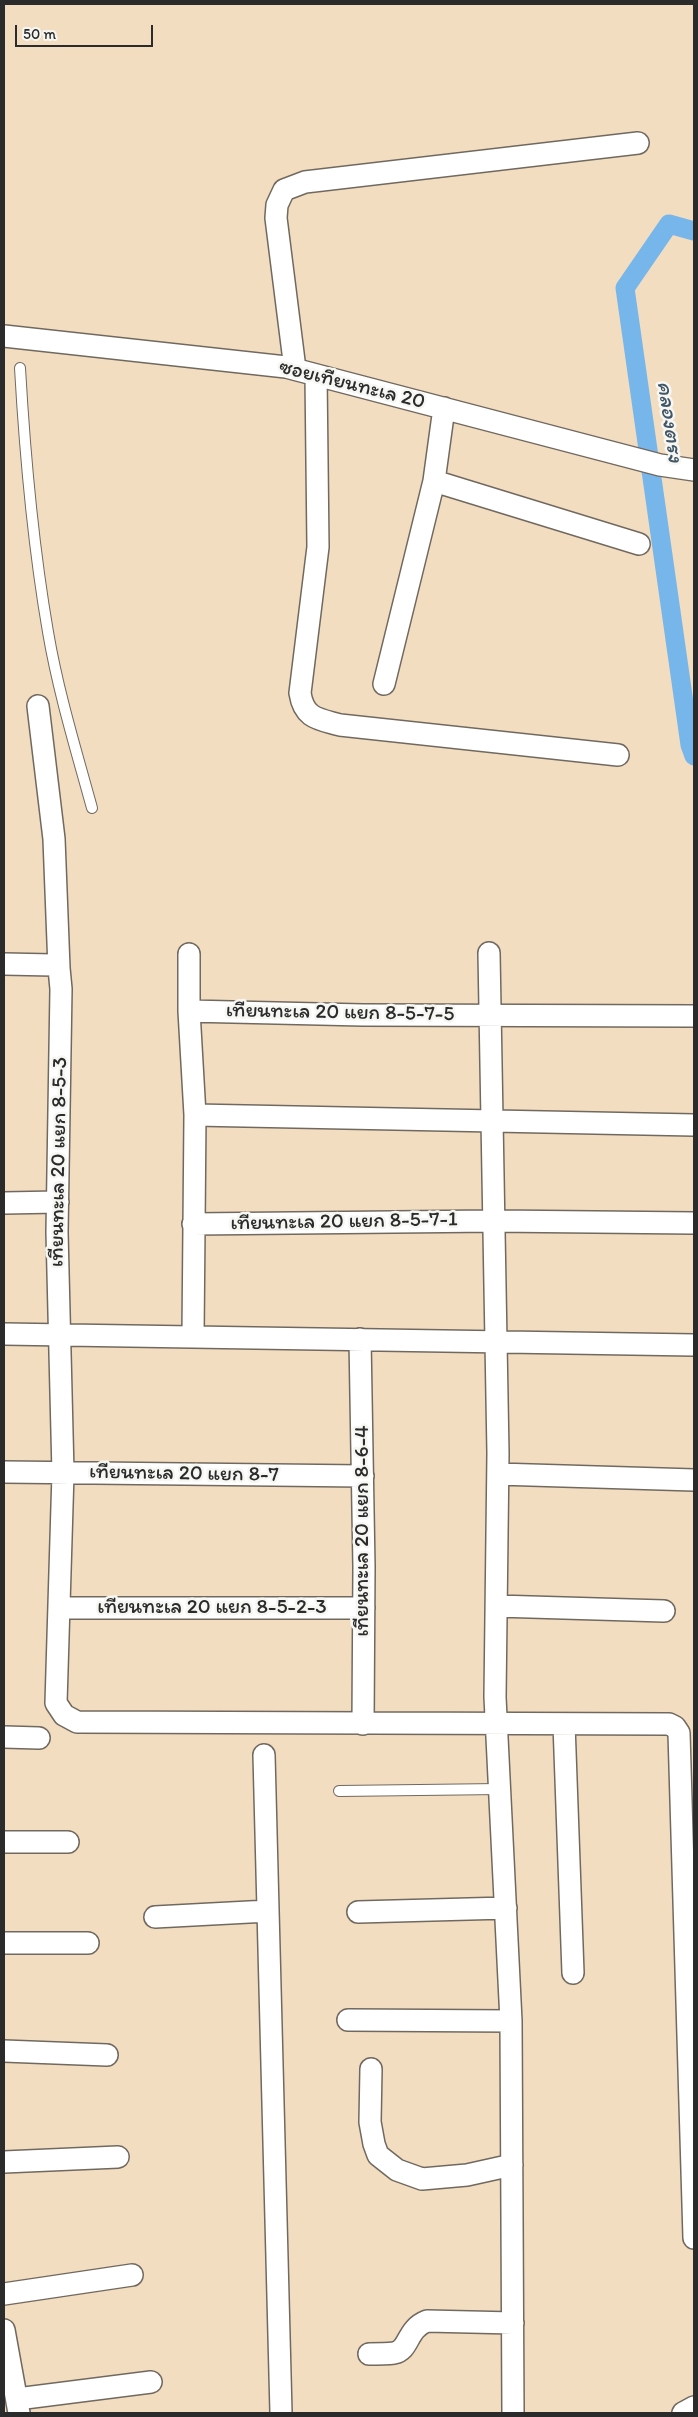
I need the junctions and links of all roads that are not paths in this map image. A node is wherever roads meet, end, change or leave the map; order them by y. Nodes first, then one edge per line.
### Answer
1 (638, 143) dead end
2 (13, 340) edge
3 (20, 368) dead end
4 (295, 369) junction
5 (316, 375) junction
6 (444, 408) junction
7 (694, 470) edge
8 (434, 481) junction
9 (638, 544) dead end
10 (384, 684) dead end
11 (38, 706) dead end
12 (618, 754) dead end
13 (92, 808) dead end
14 (189, 954) dead end
15 (490, 954) dead end
16 (4, 964) edge
17 (59, 968) junction
18 (189, 1011) junction
19 (491, 1015) junction
20 (694, 1016) edge
21 (194, 1115) junction
22 (493, 1121) junction
23 (694, 1125) edge
24 (58, 1202) junction
25 (4, 1203) edge
26 (494, 1221) junction
27 (694, 1223) edge
28 (193, 1224) junction
29 (4, 1334) edge
30 (59, 1334) junction
31 (194, 1336) junction
32 (360, 1339) junction
33 (496, 1341) junction
34 (694, 1345) edge
35 (4, 1472) edge
36 (63, 1473) junction
37 (498, 1474) junction
38 (363, 1476) junction
39 (694, 1480) edge
40 (497, 1606) junction
41 (60, 1608) junction
42 (364, 1608) junction
43 (664, 1611) dead end
44 (363, 1724) junction
45 (497, 1724) junction
46 (564, 1724) junction
47 (4, 1737) edge
48 (39, 1738) dead end
49 (264, 1755) dead end
50 (500, 1788) junction
51 (339, 1791) dead end
52 (4, 1842) edge
53 (68, 1842) dead end
54 (506, 1908) junction
55 (268, 1911) junction
56 (358, 1912) dead end
57 (155, 1917) dead end
58 (4, 1943) edge
59 (88, 1943) dead end
60 (574, 1973) dead end
61 (690, 1994) edge
62 (348, 2020) dead end
63 (511, 2020) junction
64 (4, 2051) edge
65 (107, 2055) dead end
66 (371, 2069) dead end
67 (118, 2156) dead end
68 (4, 2162) edge
69 (512, 2165) junction
70 (694, 2238) edge
71 (132, 2275) dead end
72 (4, 2294) edge
73 (513, 2323) junction
74 (4, 2330) edge
75 (369, 2354) dead end
76 (151, 2382) dead end
77 (18, 2406) edge
78 (694, 2408) edge
79 (281, 2413) edge
80 (513, 2413) edge
81 (683, 2413) edge

1 - 4 street
2 - 4 street, ซอยเทียนทะเล 20
3 - 13 lane
4 - 5 street, ซอยเทียนทะเล 20
5 - 6 street, ซอยเทียนทะเล 20
5 - 12 street
6 - 7 street, ซอยเทียนทะเล 20
6 - 8 street
8 - 9 street
8 - 10 street
11 - 17 street, เทียนทะเล 20 แยก 8-5-3
14 - 18 street
15 - 19 street
16 - 17 street
17 - 24 street, เทียนทะเล 20 แยก 8-5-3
18 - 19 street, เทียนทะเล 20 แยก 8-5-7-5
18 - 21 street
19 - 20 street, เทียนทะเล 20 แยก 8-5-7-5
19 - 22 street
21 - 22 street
21 - 28 street
22 - 23 street
22 - 26 street
24 - 25 street
24 - 30 street, เทียนทะเล 20 แยก 8-5-3
26 - 27 street, เทียนทะเล 20 แยก 8-5-7-1
26 - 28 street, เทียนทะเล 20 แยก 8-5-7-1
26 - 33 street
28 - 31 street
29 - 30 street
30 - 31 street
30 - 36 street, เทียนทะเล 20 แยก 8-5-3
31 - 32 street
32 - 33 street
32 - 38 street, เทียนทะเล 20 แยก 8-6-4
33 - 34 street
33 - 37 street
35 - 36 street, เทียนทะเล 20 แยก 8-7
36 - 38 street, เทียนทะเล 20 แยก 8-7
36 - 41 street, เทียนทะเล 20 แยก 8-5-3
37 - 39 street
37 - 40 street
38 - 42 street, เทียนทะเล 20 แยก 8-6-4
40 - 43 street
40 - 45 street
41 - 42 street, เทียนทะเล 20 แยก 8-5-2-3
41 - 44 street, เทียนทะเล 20 แยก 8-5-3
42 - 44 street, เทียนทะเล 20 แยก 8-6-4
44 - 45 street
45 - 46 street
45 - 50 street
46 - 60 street
46 - 61 street
47 - 48 street
49 - 55 street
50 - 51 lane
50 - 54 street
52 - 53 street
54 - 56 street
54 - 63 street
55 - 57 street
55 - 79 street
58 - 59 street
61 - 70 street
62 - 63 street
63 - 69 street
64 - 65 street
66 - 69 street
67 - 68 street
69 - 73 street
71 - 72 street
73 - 75 street
73 - 80 street
74 - 77 street
76 - 77 street
78 - 81 street

